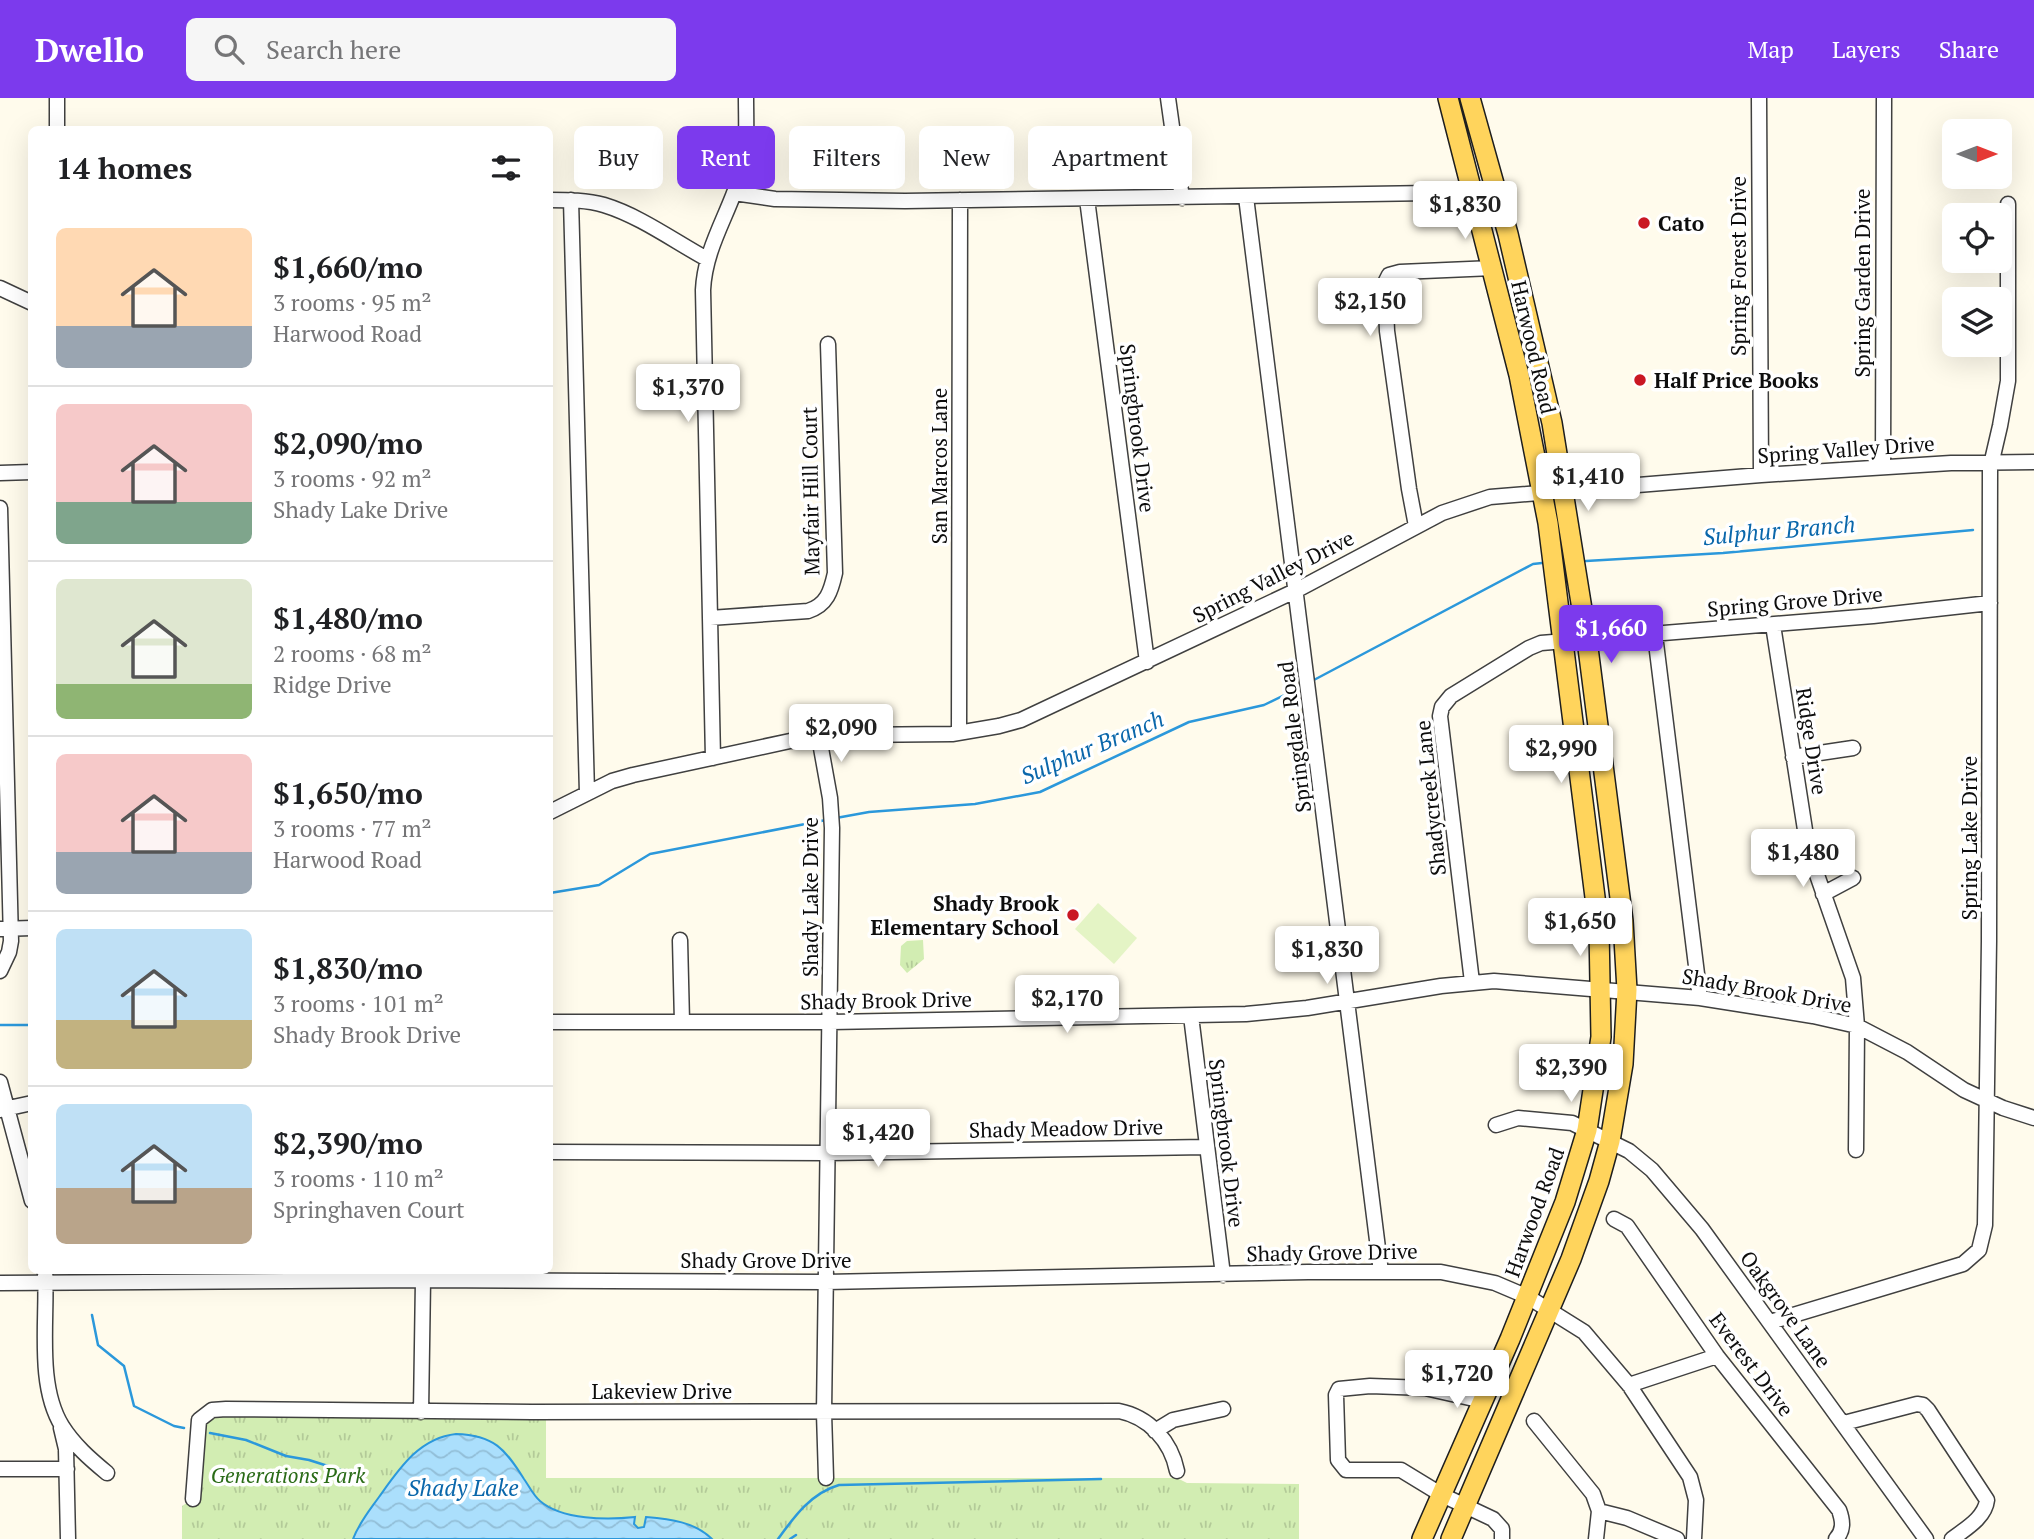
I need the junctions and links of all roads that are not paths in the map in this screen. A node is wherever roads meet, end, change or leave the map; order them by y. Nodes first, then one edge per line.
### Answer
1 (57, 98) edge
2 (746, 98) edge
3 (1168, 98) edge
4 (1448, 98) edge
5 (1470, 98) edge
6 (1759, 98) edge
7 (1884, 98) edge
8 (57, 126) edge
9 (1496, 192) junction
10 (734, 193) junction
11 (1472, 193) junction
12 (1247, 197) junction
13 (1182, 198) junction
14 (1087, 199) junction
15 (553, 200) edge
16 (570, 200) junction
17 (960, 200) junction
18 (706, 259) junction
19 (1493, 268) junction
20 (2008, 273) edge
21 (0, 288) edge
22 (28, 298) edge
23 (828, 344) dead end
24 (1991, 462) junction
25 (2034, 462) edge
26 (1883, 467) junction
27 (28, 472) edge
28 (0, 474) edge
29 (1761, 475) junction
30 (1563, 490) junction
31 (1541, 492) junction
32 (0, 508) edge
33 (1416, 526) junction
34 (1297, 590) junction
35 (1990, 603) junction
36 (710, 618) junction
37 (1773, 625) junction
38 (1655, 635) junction
39 (1587, 640) junction
40 (1562, 641) junction
41 (1147, 663) junction
42 (959, 732) junction
43 (819, 737) junction
44 (1853, 748) dead end
45 (1793, 757) junction
46 (713, 758) junction
47 (587, 793) junction
48 (553, 810) edge
49 (1853, 878) dead end
50 (1823, 894) junction
51 (28, 928) edge
52 (5, 929) edge
53 (680, 940) dead end
54 (0, 971) edge
55 (1472, 982) junction
56 (1602, 988) junction
57 (1627, 990) junction
58 (1700, 998) junction
59 (1346, 1000) junction
60 (1191, 1016) junction
61 (553, 1022) edge
62 (682, 1022) junction
63 (831, 1022) junction
64 (1857, 1026) junction
65 (0, 1082) edge
66 (1986, 1100) junction
67 (28, 1104) edge
68 (4, 1110) edge
69 (2034, 1118) edge
70 (1496, 1125) dead end
71 (1587, 1130) junction
72 (1610, 1141) junction
73 (1206, 1147) junction
74 (1856, 1150) dead end
75 (553, 1152) edge
76 (827, 1153) junction
77 (28, 1187) edge
78 (1614, 1219) dead end
79 (1381, 1272) junction
80 (1223, 1275) junction
81 (46, 1276) edge
82 (424, 1280) junction
83 (826, 1282) junction
84 (0, 1283) edge
85 (1528, 1297) junction
86 (1548, 1311) junction
87 (1770, 1322) junction
88 (1717, 1356) junction
89 (1629, 1385) junction
90 (1483, 1401) junction
91 (1223, 1409) dead end
92 (421, 1412) junction
93 (824, 1413) junction
94 (1535, 1421) dead end
95 (60, 1423) junction
96 (1844, 1423) junction
97 (1155, 1431) junction
98 (0, 1469) edge
99 (66, 1469) junction
100 (1177, 1471) dead end
101 (107, 1473) dead end
102 (826, 1478) dead end
103 (1442, 1495) junction
104 (193, 1499) dead end
105 (1465, 1506) junction
106 (1599, 1511) junction
107 (68, 1539) edge
108 (1422, 1539) edge
109 (1451, 1539) edge
110 (1502, 1539) edge
111 (1596, 1539) edge
112 (1676, 1539) edge
113 (1694, 1539) edge
114 (1836, 1539) edge
115 (1926, 1539) edge
116 (1952, 1539) edge

1 - 8 street
2 - 10 street
3 - 13 street
4 - 11 main road, Harwood Road
5 - 9 main road, Harwood Road
6 - 29 street, Spring Forest Drive
7 - 26 street, Spring Garden Drive
9 - 11 street
9 - 30 main road, Harwood Road
10 - 17 street
10 - 18 street
11 - 12 street
11 - 19 main road, Harwood Road
12 - 13 street
12 - 34 street, Springdale Road
13 - 14 street
14 - 17 street
14 - 41 street, Springbrook Drive
15 - 16 street
16 - 18 street
16 - 47 street
17 - 42 street, San Marcos Lane
18 - 36 street
19 - 31 main road, Harwood Road
19 - 33 street
20 - 24 street, Spring Lake Drive
21 - 22 street
23 - 36 street, Mayfair Hill Court
24 - 25 street, Spring Valley Drive
24 - 26 street, Spring Valley Drive
24 - 35 street, Spring Lake Drive
26 - 29 street, Spring Valley Drive
27 - 28 street
29 - 30 street, Spring Valley Drive
30 - 31 street, Spring Valley Drive
30 - 39 main road, Harwood Road
31 - 33 street, Spring Valley Drive
31 - 40 main road, Harwood Road
32 - 52 street
33 - 34 street, Spring Valley Drive
34 - 41 street, Spring Valley Drive
34 - 59 street, Springdale Road
35 - 37 street, Spring Grove Drive
35 - 66 street, Spring Lake Drive
36 - 46 street
37 - 38 street, Spring Grove Drive
37 - 45 street, Ridge Drive
38 - 39 street, Spring Grove Drive
38 - 58 street
39 - 40 street, Spring Grove Drive
39 - 57 main road, Harwood Road
40 - 55 street, Shadycreek Lane
40 - 56 main road, Harwood Road
41 - 42 street, Spring Valley Drive
42 - 43 street, Spring Valley Drive
43 - 46 street, Spring Valley Drive
43 - 63 street, Shady Lake Drive
44 - 45 street
45 - 50 street, Ridge Drive
46 - 47 street, Spring Valley Drive
47 - 48 street, Spring Valley Drive
49 - 50 street
50 - 64 street, Ridge Drive
51 - 52 street
52 - 54 street
53 - 62 street
55 - 56 street, Shady Brook Drive
55 - 59 street, Shady Brook Drive
56 - 57 street, Shady Brook Drive
56 - 71 main road, Harwood Road
57 - 58 street, Shady Brook Drive
57 - 72 main road, Harwood Road
58 - 64 street, Shady Brook Drive
59 - 60 street, Shady Brook Drive
59 - 79 street, Springdale Road
60 - 63 street, Shady Brook Drive
60 - 73 street, Springbrook Drive
61 - 62 street, Shady Brook Drive
62 - 63 street, Shady Brook Drive
63 - 76 street, Shady Lake Drive
64 - 66 street, Shady Brook Drive
64 - 74 street, Ridge Drive
65 - 68 street
66 - 69 street, Shady Brook Drive
66 - 87 street, Spring Lake Drive
67 - 68 street
68 - 77 street
70 - 71 street, Oakgrove Lane
71 - 72 street, Oakgrove Lane
71 - 85 main road, Harwood Road
72 - 86 main road, Harwood Road
72 - 87 street, Oakgrove Lane
73 - 76 street, Shady Meadow Drive
73 - 80 street, Springbrook Drive
75 - 76 street, Shady Meadow Drive
76 - 83 street, Shady Lake Drive
78 - 88 street, Everest Drive
79 - 80 street, Shady Grove Drive
79 - 85 street, Shady Grove Drive
80 - 83 street, Shady Grove Drive
81 - 82 street, Shady Grove Drive
81 - 84 street, Shady Grove Drive
81 - 95 street
82 - 83 street, Shady Grove Drive
82 - 92 street
83 - 93 street, Shady Lake Drive
85 - 86 street, Shady Grove Drive
85 - 90 main road, Harwood Road
86 - 89 street, Shady Grove Drive
86 - 105 main road, Harwood Road
87 - 96 street, Oakgrove Lane
88 - 89 street
88 - 114 street, Everest Drive
89 - 113 street, Shady Grove Drive
90 - 103 main road, Harwood Road
90 - 103 street
91 - 97 street
92 - 93 street, Lakeview Drive
92 - 104 street, Lakeview Drive
93 - 97 street, Lakeview Drive
93 - 102 street, Shady Lake Drive
94 - 106 street
95 - 99 street
95 - 101 street
96 - 115 street, Oakgrove Lane
96 - 116 street
97 - 100 street, Lakeview Drive
98 - 99 street
99 - 107 street
103 - 105 street
103 - 108 main road, Harwood Road
105 - 109 main road, Harwood Road
105 - 110 street
106 - 111 street
106 - 112 street

